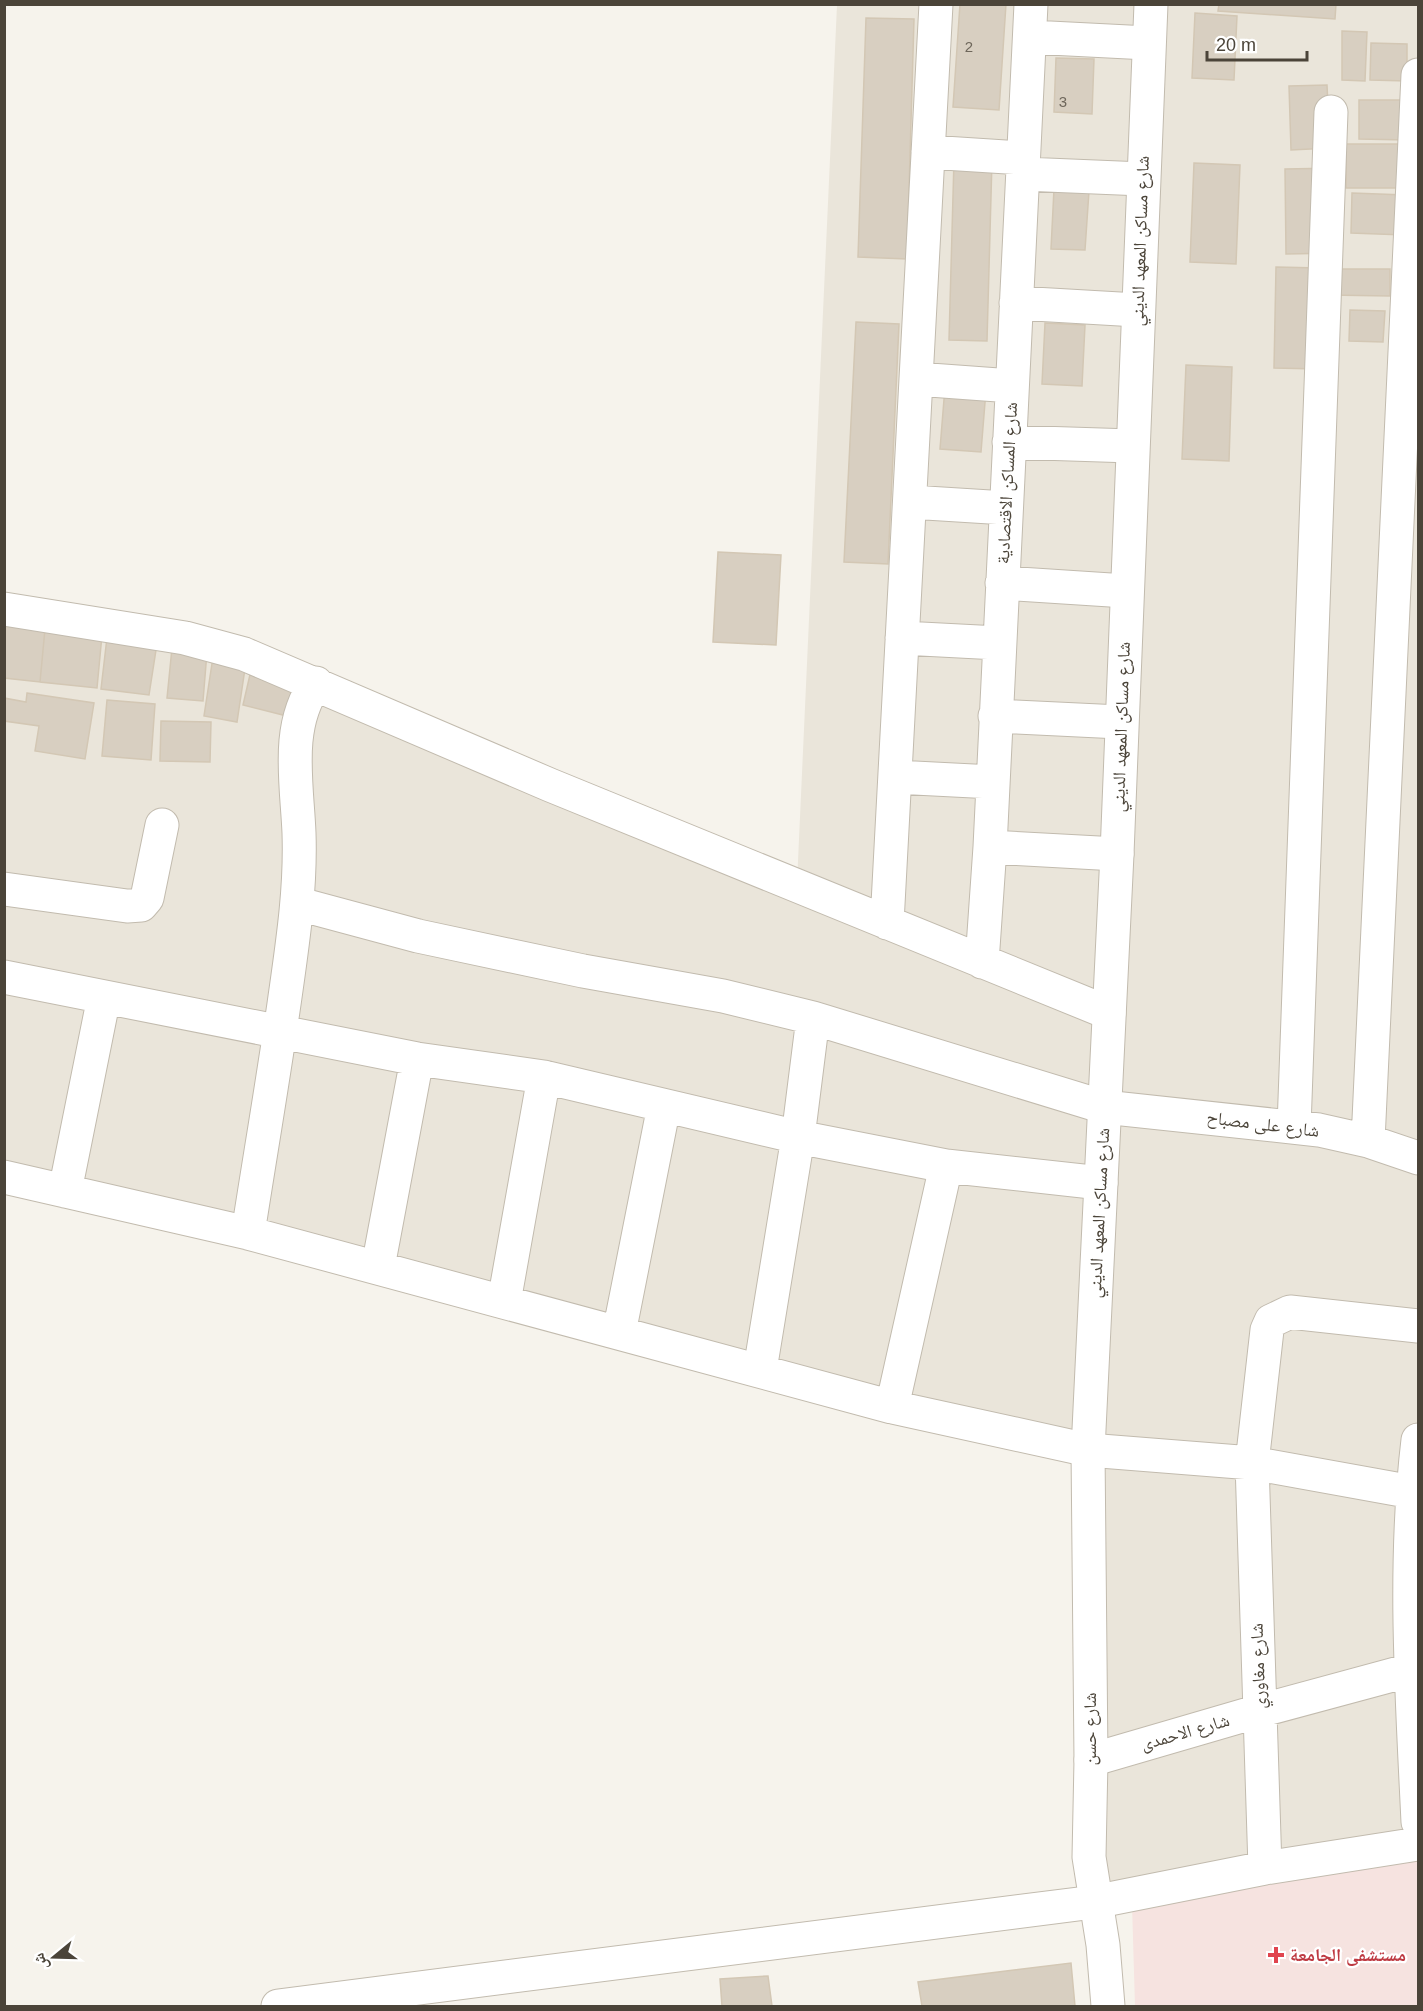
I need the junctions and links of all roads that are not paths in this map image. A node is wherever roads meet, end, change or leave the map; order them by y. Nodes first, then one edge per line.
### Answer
1 (936, 4) edge
2 (1031, 4) edge
3 (1151, 4) edge
4 (1030, 37) junction
5 (1148, 43) junction
6 (1419, 75) edge
7 (1331, 112) dead end
8 (928, 152) junction
9 (1023, 166) junction
10 (1143, 179) junction
11 (1016, 303) junction
12 (1137, 310) junction
13 (916, 379) junction
14 (1012, 386) junction
15 (1009, 442) junction
16 (1132, 446) junction
17 (910, 502) junction
18 (1006, 508) junction
19 (1002, 583) junction
20 (1126, 591) junction
21 (4, 609) edge
22 (902, 638) junction
23 (998, 643) junction
24 (316, 684) junction
25 (995, 716) junction
26 (1120, 722) junction
27 (895, 777) junction
28 (993, 782) junction
29 (162, 825) dead end
30 (990, 847) junction
31 (1117, 854) junction
32 (4, 889) edge
33 (299, 904) junction
34 (887, 923) junction
35 (982, 962) junction
36 (4, 976) edge
37 (104, 997) junction
38 (1109, 1013) junction
39 (813, 1018) junction
40 (280, 1032) junction
41 (417, 1059) junction
42 (544, 1077) junction
43 (664, 1106) junction
44 (1104, 1107) junction
45 (1294, 1127) junction
46 (798, 1137) junction
47 (1368, 1141) junction
48 (1419, 1158) edge
49 (946, 1166) junction
50 (4, 1177) edge
51 (1101, 1183) junction
52 (65, 1191) junction
53 (248, 1233) junction
54 (378, 1267) junction
55 (504, 1302) junction
56 (1419, 1326) edge
57 (619, 1333) junction
58 (760, 1370) junction
59 (892, 1407) junction
60 (1419, 1440) edge
61 (1088, 1450) junction
62 (1252, 1464) junction
63 (1415, 1493) edge
64 (1415, 1669) edge
65 (1259, 1711) junction
66 (1091, 1760) junction
67 (1419, 1822) edge
68 (1419, 1844) edge
69 (1265, 1868) junction
70 (1094, 1902) junction
71 (278, 2007) edge
72 (1108, 2007) edge

1 - 8 street
2 - 4 street, شارع المساكن الاقتصادية
3 - 5 street, شارع مساكن المعهد الديني
4 - 5 street
4 - 9 street, شارع المساكن الاقتصادية
5 - 10 street, شارع مساكن المعهد الديني
6 - 47 street
7 - 45 street
8 - 9 street
8 - 13 street
9 - 10 street
9 - 11 street, شارع المساكن الاقتصادية
10 - 12 street, شارع مساكن المعهد الديني
11 - 12 street
11 - 14 street, شارع المساكن الاقتصادية
12 - 16 street, شارع مساكن المعهد الديني
13 - 14 street
13 - 17 street
14 - 15 street, شارع المساكن الاقتصادية
15 - 16 street
15 - 18 street, شارع المساكن الاقتصادية
16 - 20 street, شارع مساكن المعهد الديني
17 - 18 street
17 - 22 street
18 - 19 street, شارع المساكن الاقتصادية
19 - 20 street
19 - 23 street, شارع المساكن الاقتصادية
20 - 26 street, شارع مساكن المعهد الديني
21 - 24 street
22 - 23 street
22 - 27 street
23 - 25 street, شارع المساكن الاقتصادية
24 - 33 street
24 - 34 street
25 - 26 street
25 - 28 street, شارع المساكن الاقتصادية
26 - 31 street, شارع مساكن المعهد الديني
27 - 28 street
27 - 34 street
28 - 30 street, شارع المساكن الاقتصادية
29 - 32 street
30 - 31 street
30 - 35 street, شارع المساكن الاقتصادية
31 - 38 street, شارع مساكن المعهد الديني
33 - 39 street, شارع على مصباح
33 - 40 street
34 - 35 street
35 - 38 street
36 - 37 street
37 - 40 street
37 - 52 street
38 - 44 street, شارع مساكن المعهد الديني
39 - 44 street, شارع على مصباح
39 - 46 street
40 - 41 street
40 - 53 street
41 - 42 street
41 - 54 street
42 - 43 street
42 - 55 street
43 - 46 street
43 - 57 street
44 - 45 street, شارع على مصباح
44 - 51 street, شارع مساكن المعهد الديني
45 - 47 street, شارع على مصباح
46 - 49 street
46 - 58 street
47 - 48 street, شارع على مصباح
49 - 51 street
49 - 59 street
50 - 52 street
51 - 61 street, شارع مساكن المعهد الديني
52 - 53 street
53 - 54 street
54 - 55 street
55 - 57 street
56 - 62 street, شارع مغاوري
57 - 58 street
58 - 59 street
59 - 61 street
60 - 63 street
61 - 62 street
61 - 66 street, شارع حسن
62 - 63 street
62 - 65 street, شارع مغاوري
63 - 64 street
64 - 65 street, شارع الاحمدى
64 - 67 street
65 - 66 street, شارع الاحمدى
65 - 69 street, شارع مغاوري
66 - 70 street, شارع حسن
68 - 69 street
69 - 70 street
70 - 71 street
70 - 72 street, شارع حسن

